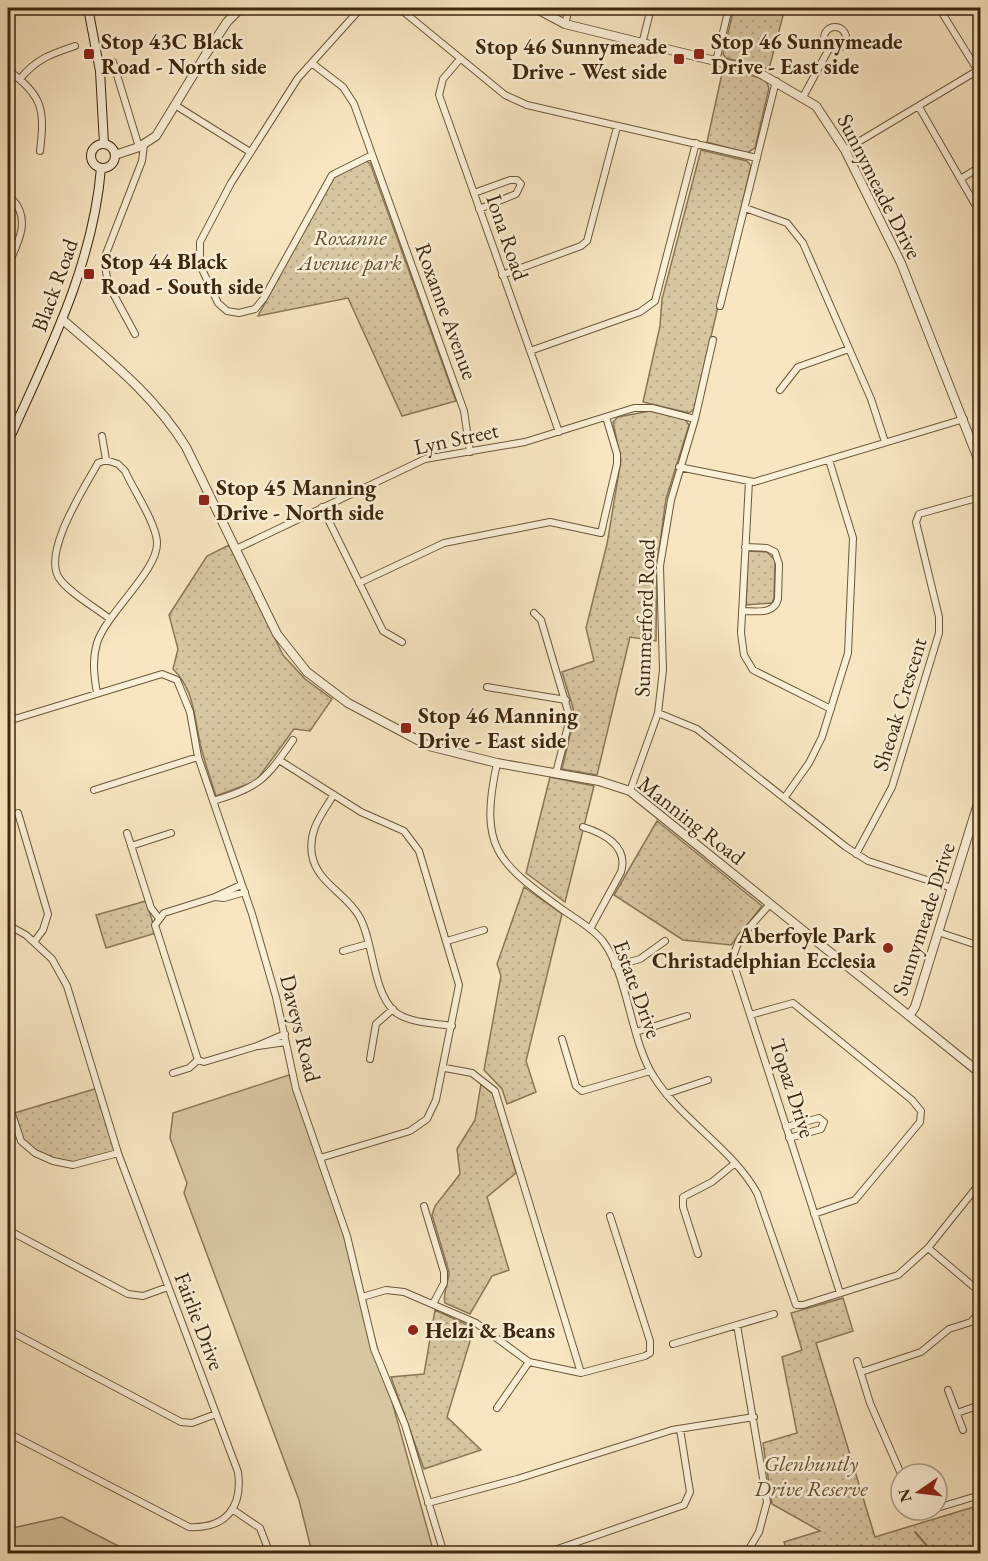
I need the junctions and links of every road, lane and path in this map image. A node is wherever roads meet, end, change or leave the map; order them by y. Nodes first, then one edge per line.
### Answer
1 (88, 8) edge
2 (241, 8) edge
3 (361, 8) edge
4 (399, 8) edge
5 (535, 8) edge
6 (569, 8) edge
7 (651, 8) edge
8 (729, 8) edge
9 (939, 8) edge
10 (565, 24) junction
11 (642, 44) junction
12 (75, 46) dead end
13 (830, 47) dead end
14 (460, 59) junction
15 (113, 62) dead end
16 (716, 62) junction
17 (313, 64) junction
18 (8, 70) edge
19 (979, 70) edge
20 (20, 79) junction
21 (776, 81) junction
22 (803, 97) junction
23 (175, 105) junction
24 (919, 107) junction
25 (617, 127) junction
26 (696, 143) junction
27 (104, 144) junction
28 (141, 146) junction
29 (845, 150) junction
30 (40, 151) dead end
31 (250, 152) junction
32 (115, 155) junction
33 (372, 155) junction
34 (757, 158) junction
35 (981, 167) edge
36 (101, 168) junction
37 (962, 178) junction
38 (474, 193) junction
39 (8, 200) edge
40 (745, 208) junction
41 (479, 209) junction
42 (981, 213) edge
43 (8, 264) edge
44 (502, 275) junction
45 (720, 306) dead end
46 (63, 320) junction
47 (135, 334) dead end
48 (713, 340) dead end
49 (849, 349) junction
50 (530, 351) junction
51 (780, 390) dead end
52 (606, 417) junction
53 (964, 418) junction
54 (694, 419) junction
55 (559, 432) junction
56 (102, 436) dead end
57 (8, 442) edge
58 (885, 442) junction
59 (470, 452) junction
60 (106, 460) junction
61 (829, 460) junction
62 (981, 464) edge
63 (680, 467) junction
64 (749, 482) junction
65 (981, 497) edge
66 (322, 507) junction
67 (745, 547) junction
68 (236, 549) junction
69 (359, 583) junction
70 (742, 611) junction
71 (534, 613) dead end
72 (110, 619) junction
73 (402, 642) dead end
74 (487, 687) dead end
75 (96, 693) junction
76 (566, 700) junction
77 (831, 709) junction
78 (658, 713) junction
79 (8, 721) edge
80 (293, 740) dead end
81 (198, 757) junction
82 (279, 760) junction
83 (497, 763) junction
84 (556, 772) junction
85 (94, 790) dead end
86 (630, 791) junction
87 (333, 796) junction
88 (785, 797) junction
89 (213, 801) junction
90 (980, 801) edge
91 (18, 813) dead end
92 (583, 827) dead end
93 (127, 833) dead end
94 (171, 833) dead end
95 (131, 846) junction
96 (856, 854) junction
97 (242, 885) junction
98 (952, 888) junction
99 (244, 892) junction
100 (215, 897) junction
101 (770, 904) junction
102 (158, 917) junction
103 (8, 925) edge
104 (590, 929) junction
105 (484, 930) dead end
106 (938, 932) junction
107 (447, 941) junction
108 (665, 941) dead end
109 (34, 942) junction
110 (368, 944) junction
111 (981, 945) edge
112 (343, 951) dead end
113 (615, 966) junction
114 (393, 1009) junction
115 (750, 1015) junction
116 (687, 1016) dead end
117 (909, 1016) junction
118 (452, 1026) junction
119 (636, 1032) junction
120 (285, 1034) junction
121 (562, 1039) dead end
122 (286, 1042) junction
123 (257, 1046) junction
124 (370, 1059) dead end
125 (198, 1060) junction
126 (445, 1068) junction
127 (650, 1071) junction
128 (173, 1073) dead end
129 (981, 1073) edge
130 (708, 1080) dead end
131 (666, 1094) junction
132 (8, 1102) edge
133 (9, 1111) edge
134 (11, 1125) edge
135 (786, 1128) junction
136 (789, 1138) junction
137 (118, 1153) junction
138 (320, 1158) junction
139 (734, 1164) junction
140 (981, 1183) edge
141 (424, 1206) dead end
142 (814, 1214) junction
143 (610, 1216) dead end
144 (8, 1230) edge
145 (928, 1248) junction
146 (698, 1254) dead end
147 (168, 1287) junction
148 (981, 1288) edge
149 (840, 1293) junction
150 (362, 1297) junction
151 (434, 1304) junction
152 (981, 1311) edge
153 (774, 1314) dead end
154 (737, 1325) junction
155 (8, 1330) edge
156 (674, 1344) dead end
157 (857, 1361) dead end
158 (529, 1362) junction
159 (861, 1372) junction
160 (581, 1373) junction
161 (948, 1390) dead end
162 (981, 1405) edge
163 (497, 1408) dead end
164 (957, 1413) junction
165 (216, 1414) junction
166 (754, 1417) junction
167 (680, 1429) junction
168 (963, 1430) dead end
169 (8, 1433) edge
170 (896, 1462) edge
171 (981, 1495) edge
172 (428, 1503) junction
173 (949, 1504) edge
174 (232, 1509) junction
175 (270, 1554) edge
176 (444, 1554) edge
177 (543, 1554) edge
178 (746, 1554) edge

1 - 27 main road
2 - 23 street
3 - 17 street
4 - 14 street
5 - 10 street, Sunnymeade Drive
6 - 10 street
7 - 11 street
8 - 16 street
9 - 19 street
10 - 11 street, Sunnymeade Drive
11 - 16 street, Sunnymeade Drive
12 - 20 street
13 - 22 street
14 - 25 street
14 - 38 street, Iona Road
15 - 28 street
16 - 21 street, Sunnymeade Drive
17 - 31 street
17 - 33 street, Roxanne Avenue
18 - 20 street
19 - 24 street
20 - 30 street
21 - 22 street, Sunnymeade Drive
21 - 34 street
22 - 29 street, Sunnymeade Drive
23 - 28 street
23 - 31 street
24 - 29 street
24 - 37 street
25 - 26 street
25 - 44 street
26 - 34 street
26 - 50 street
27 - 32 main road
27 - 36 main road
28 - 32 street
28 - 47 street
29 - 53 street, Sunnymeade Drive
31 - 33 street
32 - 36 main road
33 - 59 street, Roxanne Avenue
34 - 40 street
35 - 37 street
36 - 46 main road, Black Road
37 - 42 street
38 - 41 street, Iona Road
38 - 41 street
39 - 43 street
40 - 45 street
40 - 49 street
41 - 44 street, Iona Road
44 - 50 street, Iona Road
46 - 57 main road, Black Road
46 - 68 street, Manning Road
48 - 54 street, Summerford Road
49 - 51 street
49 - 58 street
50 - 55 street, Iona Road
52 - 54 street, Lyn Street
52 - 55 street, Lyn Street
52 - 69 street
53 - 58 street
53 - 62 street, Sunnymeade Drive
54 - 63 street, Summerford Road
55 - 59 street, Lyn Street
56 - 60 street
58 - 61 street
59 - 66 street, Lyn Street
60 - 72 street
60 - 72 street
61 - 64 street
61 - 77 street
63 - 64 street
63 - 78 street, Summerford Road
64 - 67 street
65 - 96 street, Sheoak Crescent
66 - 68 street, Lyn Street
66 - 69 street
67 - 70 street
67 - 70 street
68 - 83 street, Manning Road
69 - 73 street
70 - 77 street
71 - 76 street
72 - 75 street
74 - 76 street
75 - 79 street, Daveys Road
75 - 81 street, Daveys Road
76 - 84 street
77 - 88 street
78 - 86 street, Summerford Road
78 - 88 street
80 - 82 street
81 - 85 street
81 - 89 street, Daveys Road
82 - 87 street
82 - 89 street
83 - 84 street, Manning Road
83 - 104 street, Estate Drive
84 - 86 street, Manning Road
86 - 101 street, Manning Road
87 - 107 street
87 - 110 street
88 - 96 street
89 - 97 street, Daveys Road
90 - 98 street, Sunnymeade Drive
91 - 109 street
92 - 104 street
93 - 95 street
94 - 95 street
95 - 102 street
96 - 98 street
97 - 99 street, Daveys Road
97 - 100 street
98 - 106 street, Sunnymeade Drive
99 - 100 street
99 - 120 street, Daveys Road
100 - 102 street
101 - 115 street, Topaz Drive
101 - 117 street, Manning Road
102 - 125 street
103 - 109 street, Fairlie Drive
104 - 113 street, Estate Drive
105 - 107 street
106 - 111 street
106 - 117 street, Sunnymeade Drive
107 - 118 street
108 - 113 street
109 - 137 street, Fairlie Drive
110 - 112 street
110 - 114 street
113 - 119 street, Estate Drive
114 - 118 street
114 - 124 street
115 - 135 street, Topaz Drive
115 - 142 street
116 - 119 street
117 - 129 street, Manning Road
118 - 126 street
119 - 127 street, Estate Drive
120 - 122 street, Daveys Road
120 - 123 street
121 - 127 street
122 - 123 street
122 - 138 street, Daveys Road
123 - 125 street
125 - 128 street
126 - 138 street
126 - 160 street
127 - 131 street, Estate Drive
130 - 131 street
131 - 139 street, Estate Drive
132 - 133 street
133 - 134 street
134 - 137 street
135 - 136 street, Topaz Drive
135 - 136 street
136 - 142 street, Topaz Drive
137 - 147 street, Fairlie Drive
138 - 150 street, Daveys Road
139 - 146 street
139 - 149 street, Estate Drive
140 - 145 street
141 - 151 street
142 - 149 street, Topaz Drive
143 - 160 street
144 - 147 street
145 - 148 street
145 - 149 street
147 - 165 street, Fairlie Drive
150 - 151 street
150 - 172 street, Daveys Road
151 - 158 street
152 - 159 street
153 - 154 street
154 - 156 street
154 - 166 street
155 - 165 street
157 - 159 street
158 - 160 street
158 - 163 street
159 - 170 street
161 - 164 street
162 - 164 street
164 - 168 street
165 - 174 street, Fairlie Drive
166 - 167 street
166 - 178 street
167 - 172 street
167 - 177 street
169 - 174 street
171 - 173 street
172 - 176 street, Daveys Road
174 - 175 street

